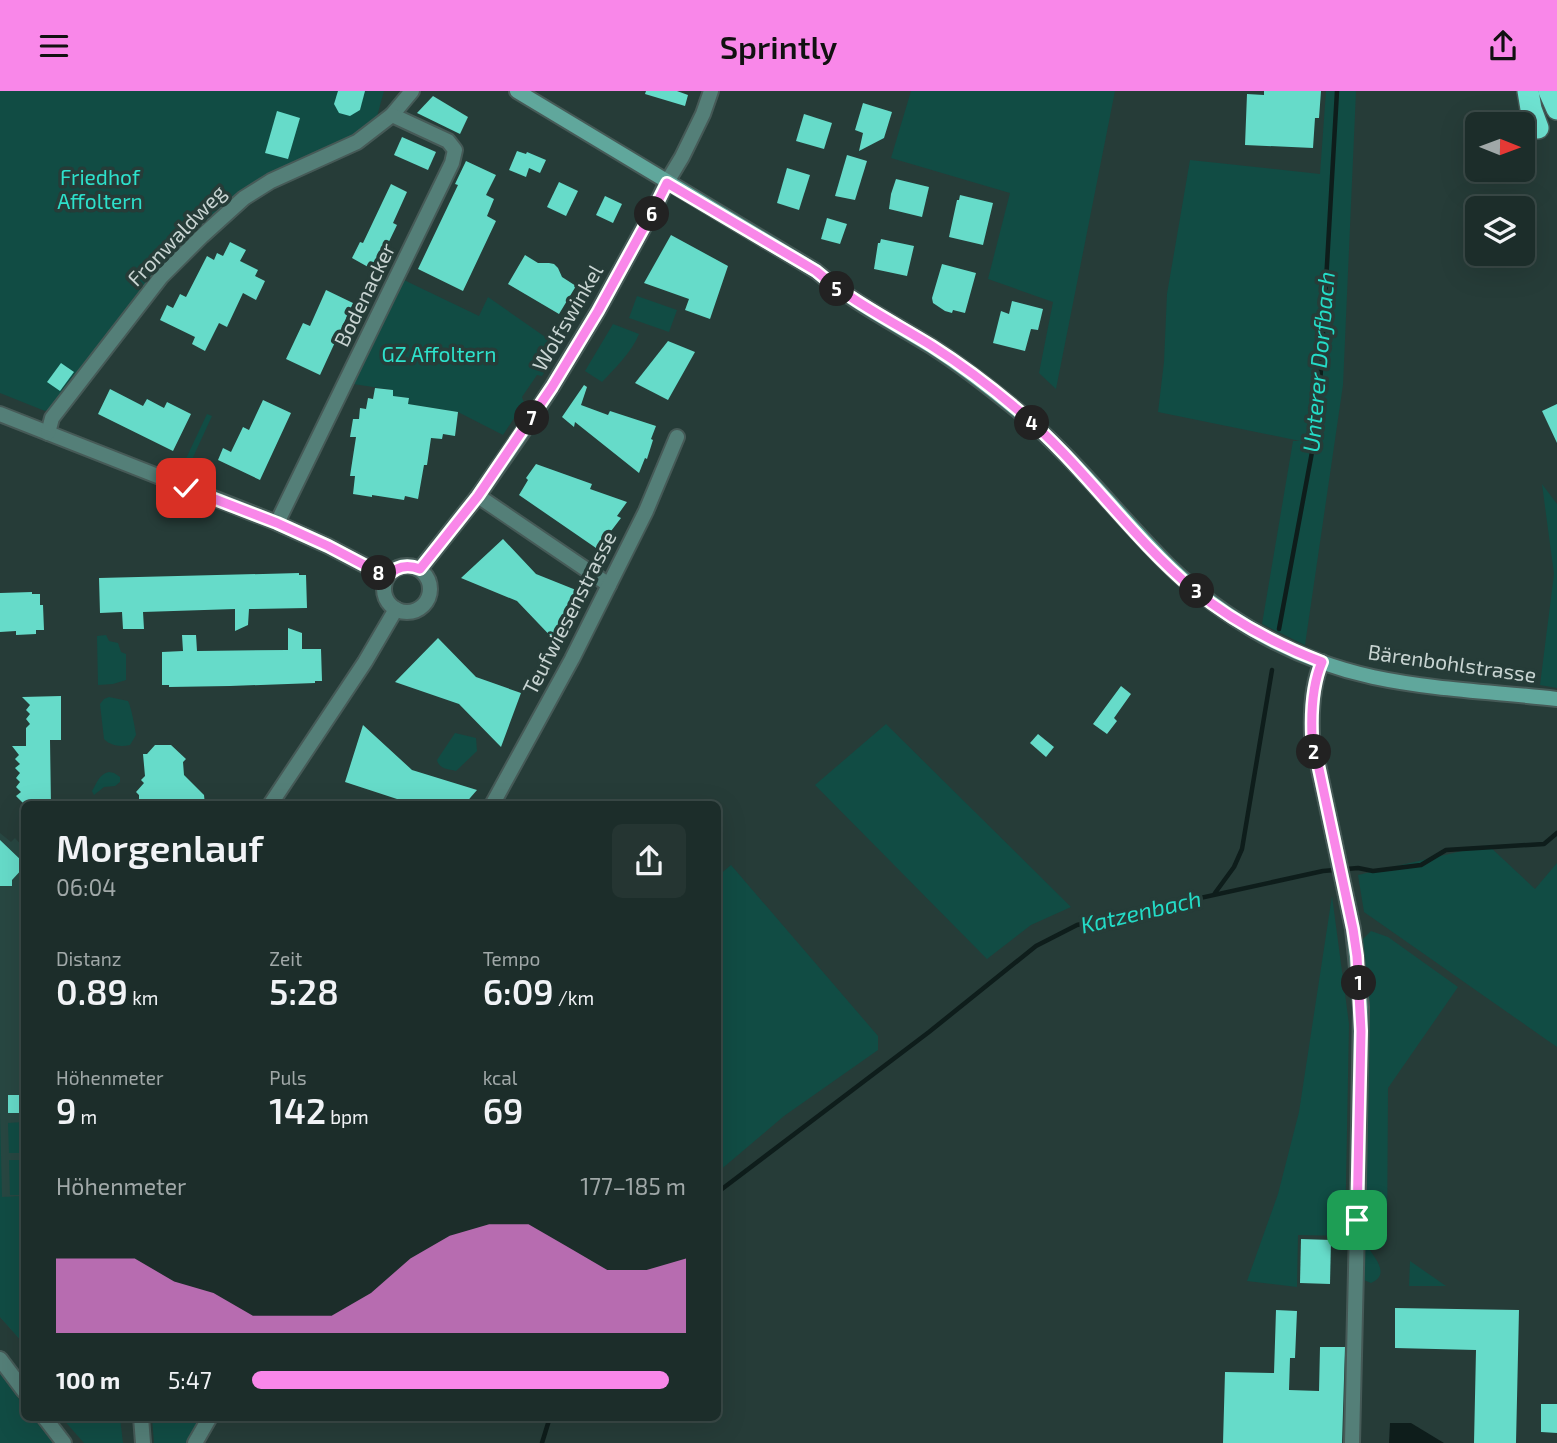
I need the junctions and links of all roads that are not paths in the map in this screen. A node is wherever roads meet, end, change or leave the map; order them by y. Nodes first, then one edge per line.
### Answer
1 (412, 91) edge
2 (517, 91) edge
3 (711, 91) edge
4 (1528, 91) edge
5 (1549, 91) edge
6 (1557, 109) edge
7 (392, 115) junction
8 (1538, 128) dead end
9 (667, 183) junction
10 (0, 414) edge
11 (48, 433) junction
12 (677, 437) dead end
13 (478, 496) junction
14 (277, 523) junction
15 (420, 569) junction
16 (387, 577) junction
17 (609, 585) junction
18 (396, 609) junction
19 (1322, 662) junction
20 (1557, 699) edge
21 (273, 801) edge
22 (494, 801) edge
23 (0, 1359) edge
24 (21, 1387) edge
25 (47, 1421) edge
26 (141, 1421) edge
27 (208, 1421) edge
28 (64, 1443) edge
29 (143, 1443) edge
30 (195, 1443) edge
31 (1352, 1443) edge

1 - 7 street, Fronwaldweg
2 - 9 street, Bärenbohlstrasse
3 - 9 street, Wolfswinkel
4 - 8 highway
5 - 6 highway
7 - 11 street, Fronwaldweg
7 - 14 street, Bodenacker
9 - 13 street, Wolfswinkel
9 - 19 street, Bärenbohlstrasse
10 - 11 street
11 - 14 street
12 - 17 street, Teufwiesenstrasse
13 - 15 street, Wolfswinkel
13 - 17 street
14 - 16 street
15 - 16 street
15 - 18 street
16 - 18 street
17 - 22 street, Teufwiesenstrasse
18 - 21 street
19 - 20 street, Bärenbohlstrasse
19 - 31 street
23 - 24 street
25 - 28 street
26 - 29 street
27 - 30 street

